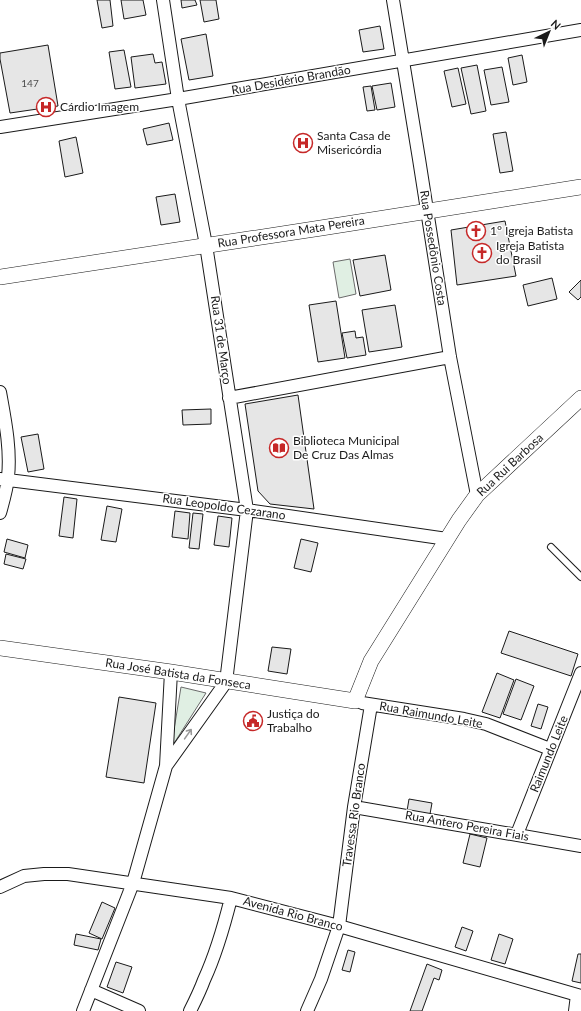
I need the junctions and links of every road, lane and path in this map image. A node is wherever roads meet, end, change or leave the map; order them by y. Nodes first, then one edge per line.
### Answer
1 (163, 0) edge
2 (393, 0) edge
3 (581, 30) edge
4 (403, 61) junction
5 (178, 99) junction
6 (0, 127) edge
7 (581, 187) edge
8 (427, 211) junction
9 (206, 245) junction
10 (0, 277) edge
11 (450, 357) junction
12 (0, 392) edge
13 (229, 398) junction
14 (581, 398) edge
15 (4, 479) edge
16 (477, 495) junction
17 (247, 510) junction
18 (0, 513) edge
19 (447, 539) junction
20 (551, 547) dead end
21 (581, 576) edge
22 (0, 648) edge
23 (171, 672) junction
24 (581, 673) edge
25 (226, 682) junction
26 (577, 692) edge
27 (355, 702) junction
28 (371, 704) junction
29 (550, 749) junction
30 (166, 766) junction
31 (354, 807) junction
32 (517, 834) junction
33 (581, 846) edge
34 (133, 883) junction
35 (0, 887) edge
36 (231, 898) junction
37 (339, 926) junction
38 (91, 990) junction
39 (579, 996) edge
40 (83, 1011) edge
41 (139, 1011) edge
42 (190, 1011) edge
43 (307, 1011) edge
44 (575, 1011) edge

1 - 5 street, Rua 31 de Março
2 - 4 street, Rua Possedônio Costa
3 - 4 street, Rua Desidério Brandão
4 - 5 street, Rua Desidério Brandão
4 - 8 street, Rua Possedônio Costa
5 - 6 street, Rua Desidério Brandão
5 - 9 street, Rua 31 de Março
7 - 8 street, Rua Professora Mata Pereira
8 - 9 street, Rua Professora Mata Pereira
8 - 11 street, Rua Possedônio Costa
9 - 10 street, Rua Professora Mata Pereira
9 - 13 street, Rua 31 de Março
11 - 13 street
11 - 16 street, Rua Possedônio Costa
12 - 15 street
13 - 17 street, Rua 31 de Março
14 - 16 street, Rua Rui Barbosa
15 - 17 street, Rua Leopoldo Cezarano
15 - 18 street
16 - 19 street, Rua Rui Barbosa
17 - 19 street, Rua Leopoldo Cezarano
17 - 25 street, Rua 31 de Março
19 - 27 street, Rua Rui Barbosa
20 - 21 lane
22 - 23 street, Rua José Batista da Fonseca
23 - 25 street, Rua José Batista da Fonseca
23 - 30 street
24 - 26 street, Raimundo Leite
25 - 27 street, Rua José Batista da Fonseca
30 -> 25 street
26 - 29 street, Raimundo Leite
27 - 28 street, Rua Raimundo Leite
28 - 29 street, Rua Raimundo Leite
28 - 31 street, Travessa Rio Branco
29 - 32 street, Raimundo Leite
30 - 34 street
31 - 32 street, Rua Antero Pereira Fiais
31 - 37 street, Travessa Rio Branco
32 - 33 street, Rua Antero Pereira Fiais
34 - 35 street, Avenida Rio Branco
34 - 36 street, Avenida Rio Branco
34 - 38 street
36 - 37 street, Avenida Rio Branco
36 - 42 street
37 - 39 street, Avenida Rio Branco
37 - 43 street, Travessa Rio Branco
38 - 40 street
38 - 41 street
39 - 44 street

